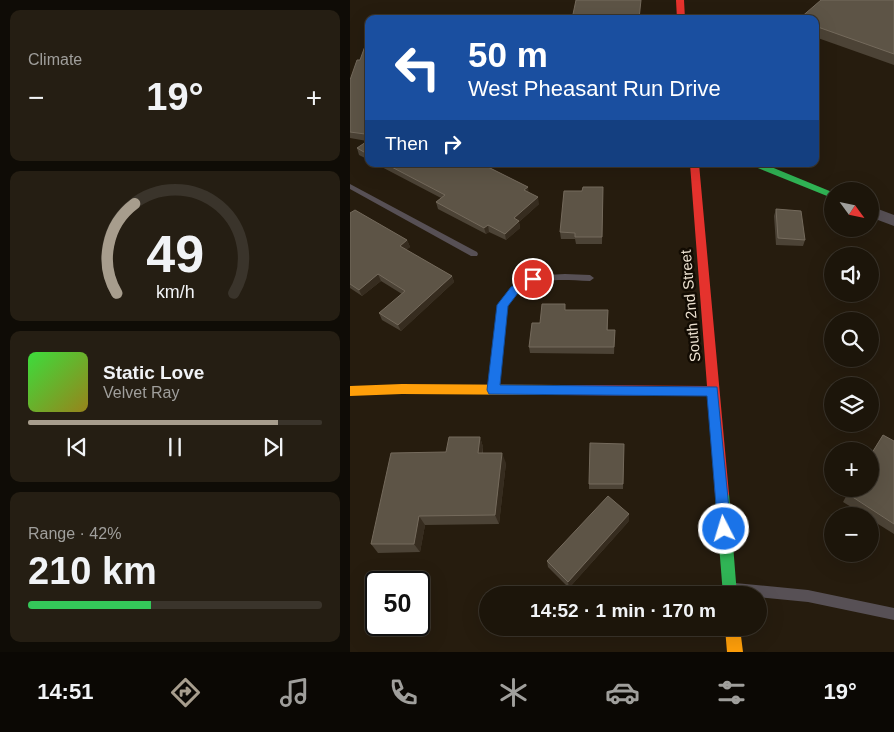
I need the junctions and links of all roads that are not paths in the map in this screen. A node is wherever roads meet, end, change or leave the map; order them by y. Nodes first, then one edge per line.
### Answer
1 (680, 0) edge
2 (681, 15) edge
3 (694, 167) edge
4 (763, 167) edge
5 (350, 186) edge
6 (824, 192) edge
7 (879, 215) edge
8 (894, 221) edge
9 (474, 254) dead end
10 (590, 278) dead end
11 (493, 390) junction
12 (350, 391) edge
13 (712, 391) junction
14 (729, 586) edge
15 (767, 594) edge
16 (894, 614) edge
17 (734, 636) edge
18 (735, 652) edge

1 - 2 main road
3 - 13 main road, South 2nd Street
4 - 6 main road
5 - 9 lane
7 - 8 street
10 - 11 lane
11 - 12 main road
11 - 13 main road
13 - 14 main road, South 2nd Street
15 - 16 lane
17 - 18 main road

